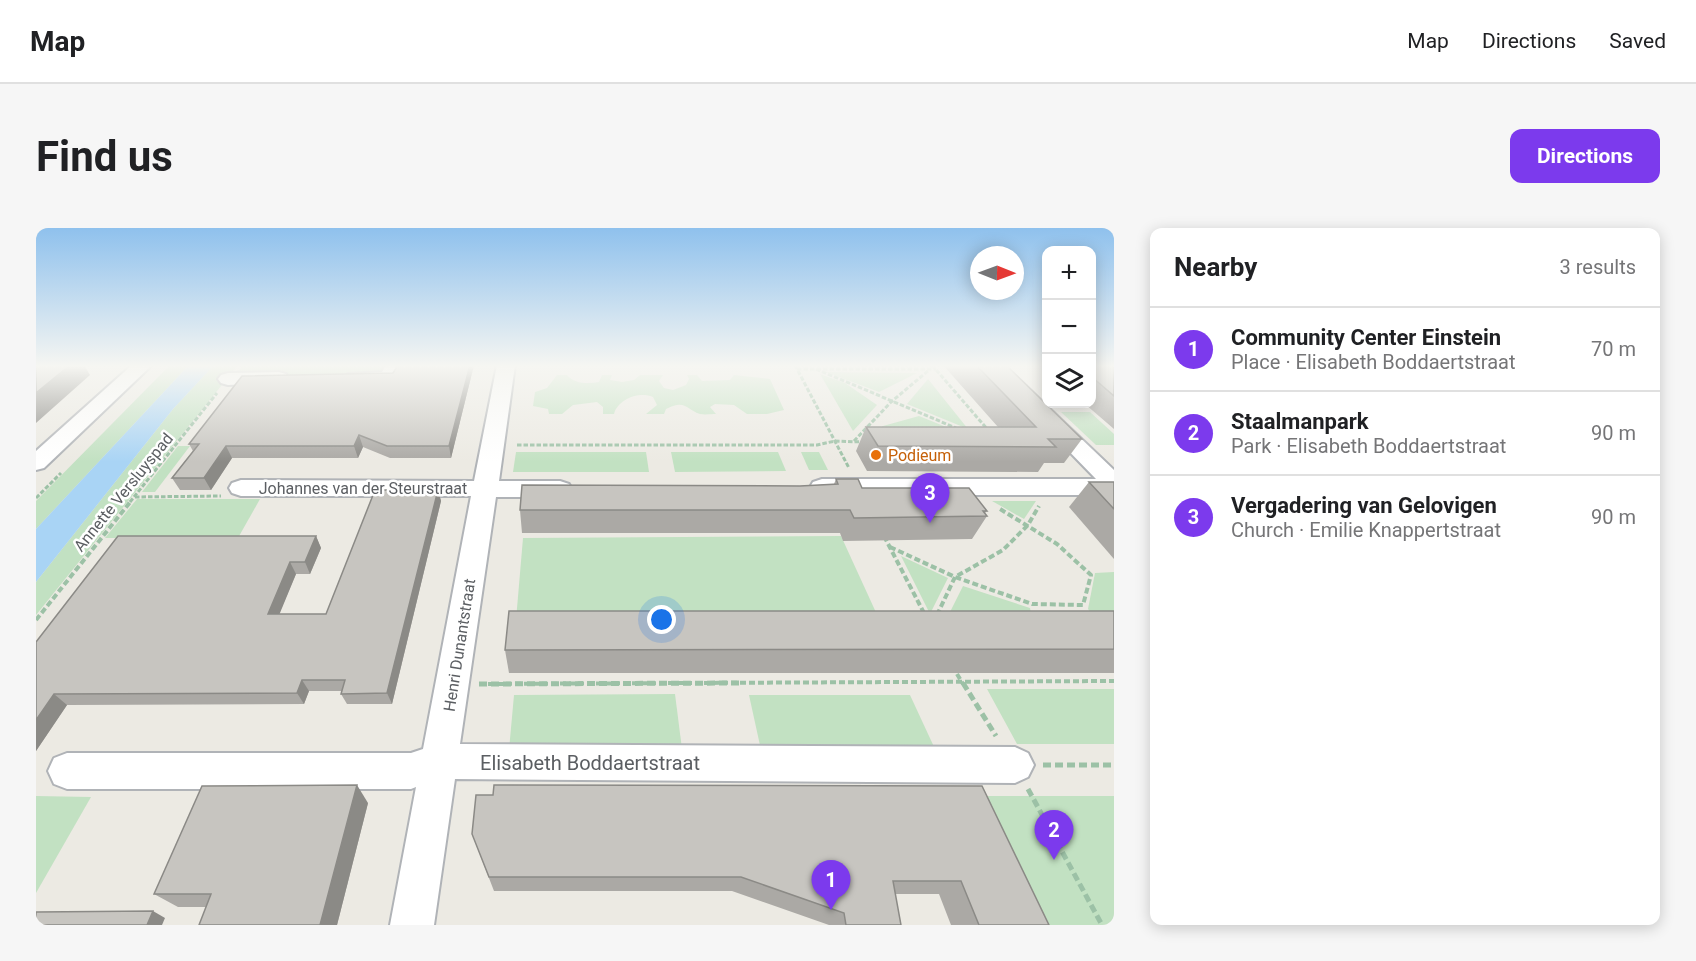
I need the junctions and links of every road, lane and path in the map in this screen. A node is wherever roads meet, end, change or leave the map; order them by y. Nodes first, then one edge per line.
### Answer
1 (102, 398) edge
2 (106, 398) edge
3 (213, 398) edge
4 (500, 398) edge
5 (812, 398) edge
6 (881, 398) edge
7 (896, 398) edge
8 (961, 398) edge
9 (1027, 398) edge
10 (891, 402) junction
11 (94, 408) junction
12 (957, 428) edge
13 (991, 432) edge
14 (835, 441) junction
15 (854, 442) junction
16 (866, 442) edge
17 (492, 446) junction
18 (36, 464) edge
19 (1114, 485) edge
20 (799, 487) edge
21 (858, 487) junction
22 (963, 487) junction
23 (1049, 487) junction
24 (241, 488) joint
25 (584, 488) edge
26 (485, 489) junction
27 (135, 497) junction
28 (1028, 525) junction
29 (880, 527) edge
30 (890, 548) junction
31 (955, 577) junction
32 (936, 616) edge
33 (927, 617) edge
34 (36, 620) edge
35 (957, 674) edge
36 (1114, 681) edge
37 (962, 682) junction
38 (453, 684) junction
39 (440, 761) junction
40 (1015, 765) junction
41 (1114, 765) edge
42 (67, 771) dead end
43 (412, 925) edge
44 (1102, 925) edge

1 - 11 street
2 - 11 street
3 - 27 path, Annette Versluyspad
4 - 17 street, Henri Dunantstraat
5 - 14 path
6 - 10 path
7 - 10 path
8 - 13 path
9 - 19 street
10 - 12 path
10 - 15 path
11 - 18 street
14 - 15 path
14 - 17 path
14 - 21 path
15 - 16 path
17 - 26 street, Henri Dunantstraat
19 - 23 street
20 - 21 street
21 - 22 street
22 - 23 street
22 - 28 path
23 - 28 path
24 - 26 street, Johannes van der Steurstraat
24 - 27 path
25 - 26 street, Johannes van der Steurstraat
26 - 38 street, Henri Dunantstraat
27 - 34 path, Annette Versluyspad
28 - 31 path
28 - 31 path
29 - 30 path
30 - 31 path
30 - 33 path
31 - 32 path
35 - 37 path
36 - 37 path
37 - 38 path
37 - 40 path
38 - 39 street, Henri Dunantstraat
39 - 40 street, Elisabeth Boddaertstraat
39 - 42 street, Elisabeth Boddaertstraat
39 - 43 street, Henri Dunantstraat
40 - 41 path
40 - 44 path

